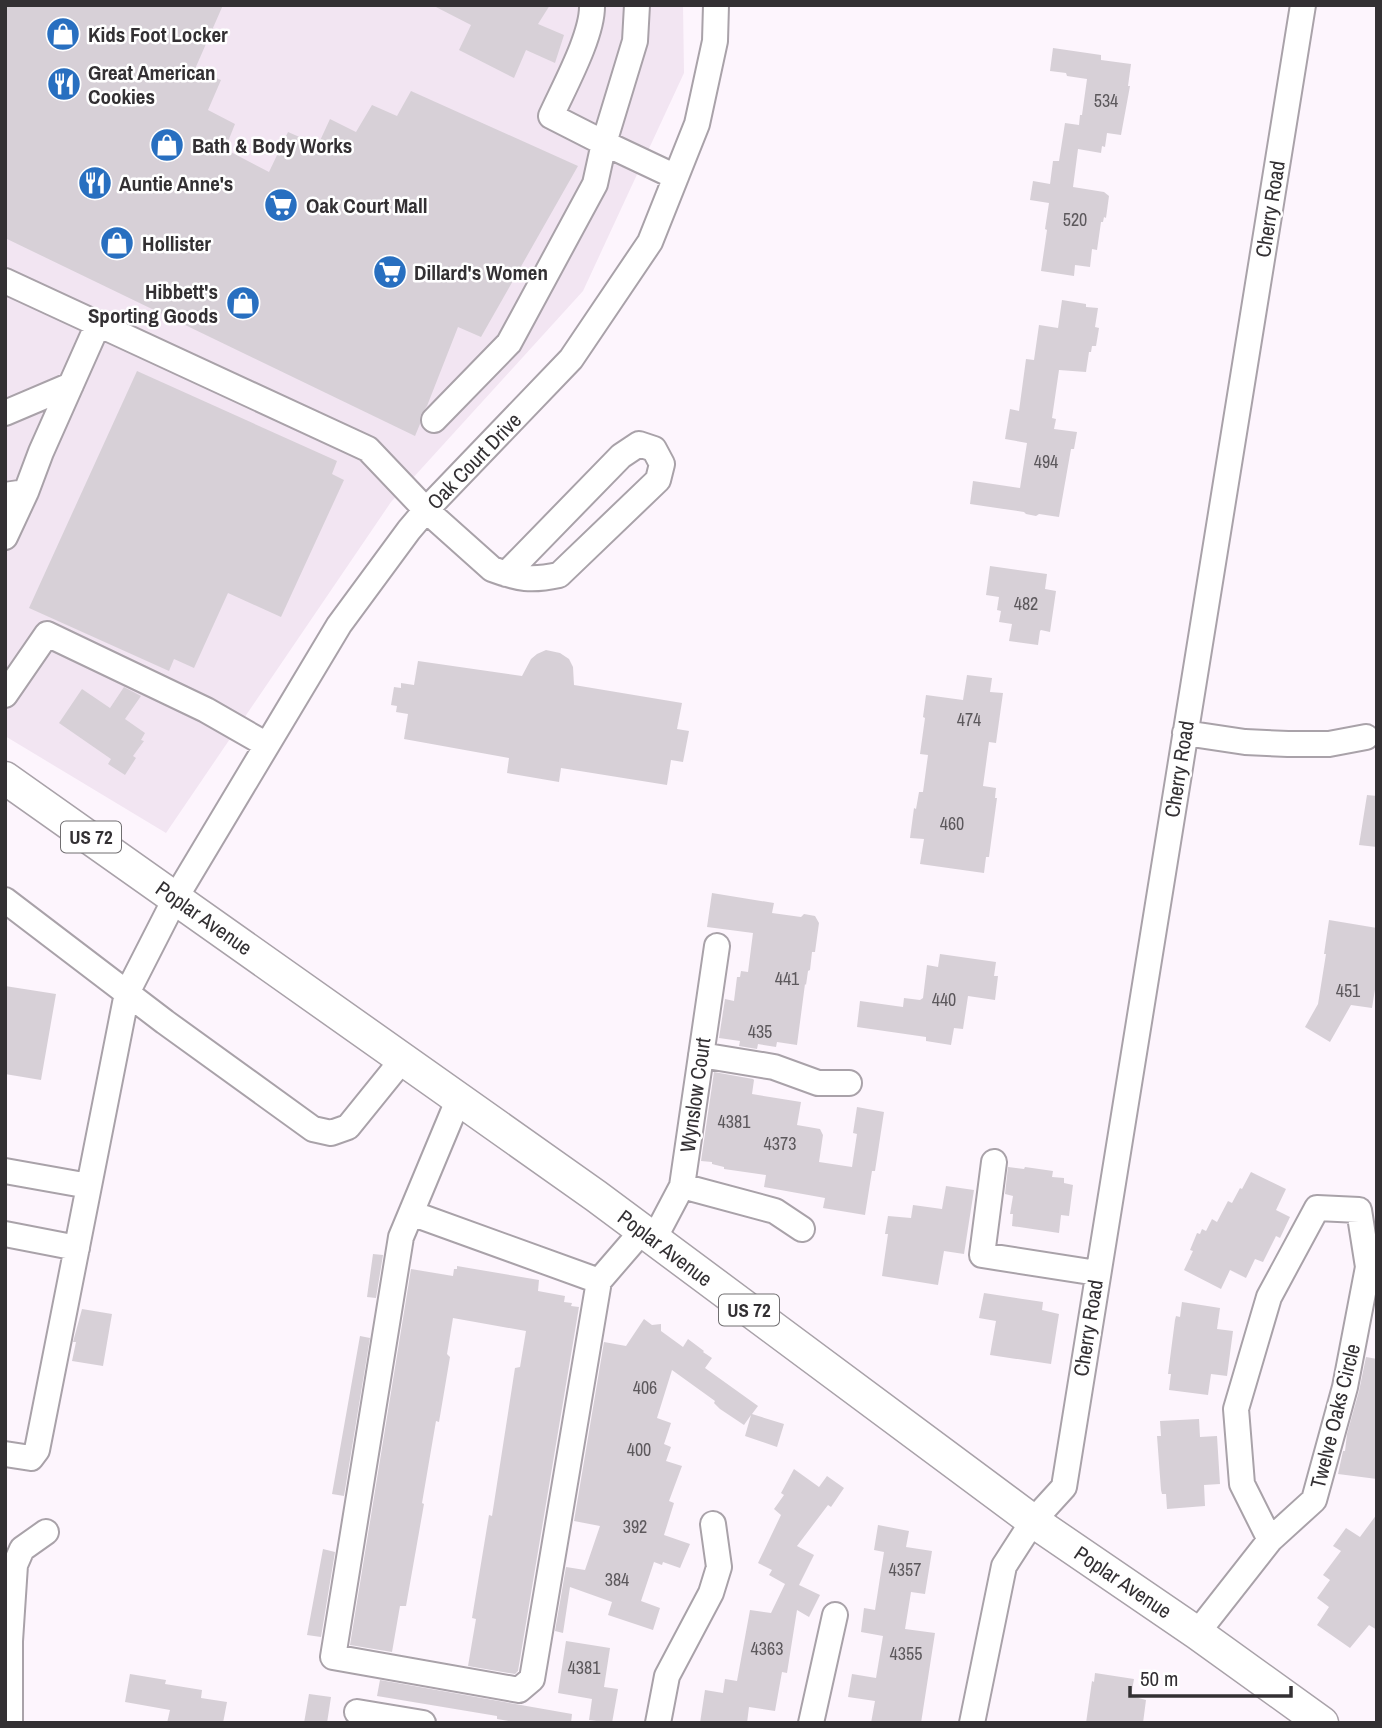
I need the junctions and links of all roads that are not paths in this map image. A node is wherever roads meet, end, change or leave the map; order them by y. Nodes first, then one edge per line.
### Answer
1 (592, 5) edge
2 (637, 5) edge
3 (716, 5) edge
4 (1303, 5) edge
5 (604, 144) junction
6 (676, 177) junction
7 (5, 281) edge
8 (98, 324) junction
9 (71, 385) junction
10 (5, 413) edge
11 (434, 420) dead end
12 (15, 494) edge
13 (426, 510) junction
14 (5, 537) edge
15 (506, 574) junction
16 (9, 681) edge
17 (1185, 733) junction
18 (1366, 737) dead end
19 (267, 745) junction
20 (5, 778) edge
21 (176, 897) junction
22 (5, 900) edge
23 (717, 946) dead end
24 (127, 993) junction
25 (701, 1055) junction
26 (403, 1059) junction
27 (849, 1083) dead end
28 (459, 1098) junction
29 (994, 1162) dead end
30 (5, 1171) edge
31 (89, 1186) junction
32 (682, 1186) junction
33 (411, 1213) junction
34 (802, 1229) dead end
35 (5, 1234) edge
36 (648, 1234) junction
37 (77, 1248) junction
38 (1097, 1273) junction
39 (599, 1281) junction
40 (5, 1454) edge
41 (1033, 1521) junction
42 (713, 1524) dead end
43 (46, 1532) dead end
44 (1270, 1540) junction
45 (835, 1615) dead end
46 (1197, 1633) junction
47 (357, 1712) dead end
48 (10, 1723) edge
49 (423, 1723) edge
50 (658, 1723) edge
51 (811, 1723) edge
52 (972, 1723) edge
53 (1322, 1723) edge

1 - 5 street
2 - 5 street
3 - 6 street, Oak Court Drive
4 - 17 street, Cherry Road
5 - 6 street
5 - 11 street
6 - 13 street, Oak Court Drive
7 - 8 street
8 - 9 street
8 - 13 street
9 - 10 street
9 - 12 street
12 - 14 street
13 - 15 street
13 - 19 street, Oak Court Drive
15 - 15 street
16 - 19 street
17 - 18 street
17 - 38 street, Cherry Road
19 - 21 street, Oak Court Drive
20 - 21 main road, Poplar Avenue / US 72
21 - 24 street, Oak Court Drive
21 - 26 main road, Poplar Avenue / US 72
22 - 24 street
23 - 25 street, Wynslow Court
24 - 26 street
24 - 31 street, Oak Court Drive
25 - 27 street
25 - 32 street, Wynslow Court
26 - 28 main road, Poplar Avenue / US 72
28 - 33 street
28 - 36 main road, Poplar Avenue / US 72
29 - 38 street
30 - 31 street
31 - 37 street, Oak Court Drive
32 - 34 street
32 - 36 street, Wynslow Court
33 - 39 street
33 - 39 street
35 - 37 street
36 - 39 street, Wynslow Court
36 - 41 main road, Poplar Avenue / US 72
37 - 40 street, Oak Court Drive
38 - 41 street, Cherry Road
41 - 46 main road, Poplar Avenue / US 72
41 - 52 street, Cherry Road
42 - 50 street
43 - 48 street
44 - 44 street, Twelve Oaks Circle
44 - 46 street, Twelve Oaks Circle
45 - 51 street
46 - 53 main road, Poplar Avenue / US 72
47 - 49 street

